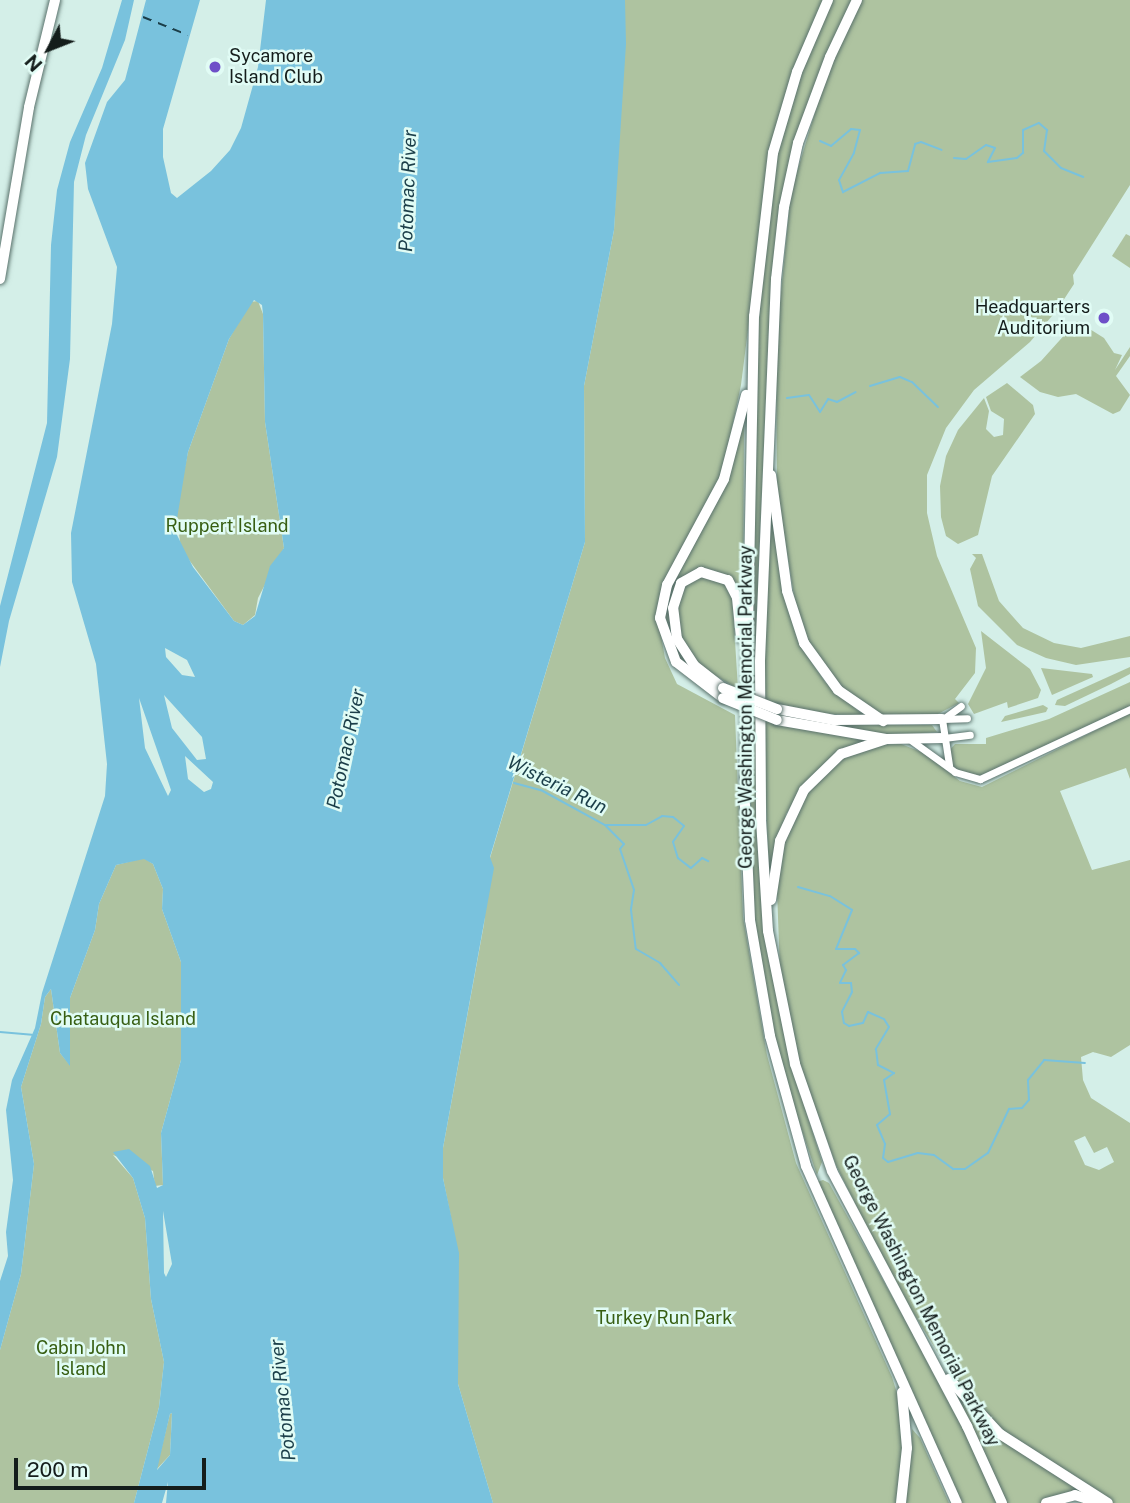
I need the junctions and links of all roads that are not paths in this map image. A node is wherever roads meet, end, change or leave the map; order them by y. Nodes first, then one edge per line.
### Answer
1 (55, 0) edge
2 (828, 0) edge
3 (857, 0) edge
4 (0, 277) edge
5 (0, 287) edge
6 (750, 382) junction
7 (767, 422) junction
8 (746, 685) junction
9 (723, 693) junction
10 (961, 706) dead end
11 (1130, 709) edge
12 (777, 714) junction
13 (967, 718) dead end
14 (942, 719) junction
15 (883, 721) junction
16 (970, 735) dead end
17 (944, 738) junction
18 (887, 739) junction
19 (912, 741) junction
20 (951, 769) junction
21 (768, 931) junction
22 (924, 1345) junction
23 (900, 1379) junction
24 (901, 1503) edge
25 (957, 1503) edge
26 (1002, 1503) edge
27 (1046, 1503) edge
28 (1099, 1503) edge
29 (1108, 1503) edge

1 - 4 highway
2 - 6 highway, George Washington Memorial Parkway
3 - 7 highway, George Washington Memorial Parkway
4 - 5 highway
6 - 8 highway, George Washington Memorial Parkway
6 - 9 highway
7 - 15 highway
7 - 21 highway, George Washington Memorial Parkway
8 - 9 highway
8 - 23 highway, George Washington Memorial Parkway
9 - 12 highway, bridge
10 - 14 street
11 - 20 street
12 - 15 highway
12 - 18 highway
13 - 14 street
14 - 15 highway
14 - 17 street
16 - 17 street
17 - 19 highway
17 - 20 street
18 - 19 highway
18 - 21 highway
19 - 20 street
21 - 22 highway, George Washington Memorial Parkway
22 - 26 highway, George Washington Memorial Parkway
22 - 29 highway
23 - 24 highway
23 - 25 highway, George Washington Memorial Parkway
27 - 28 highway

